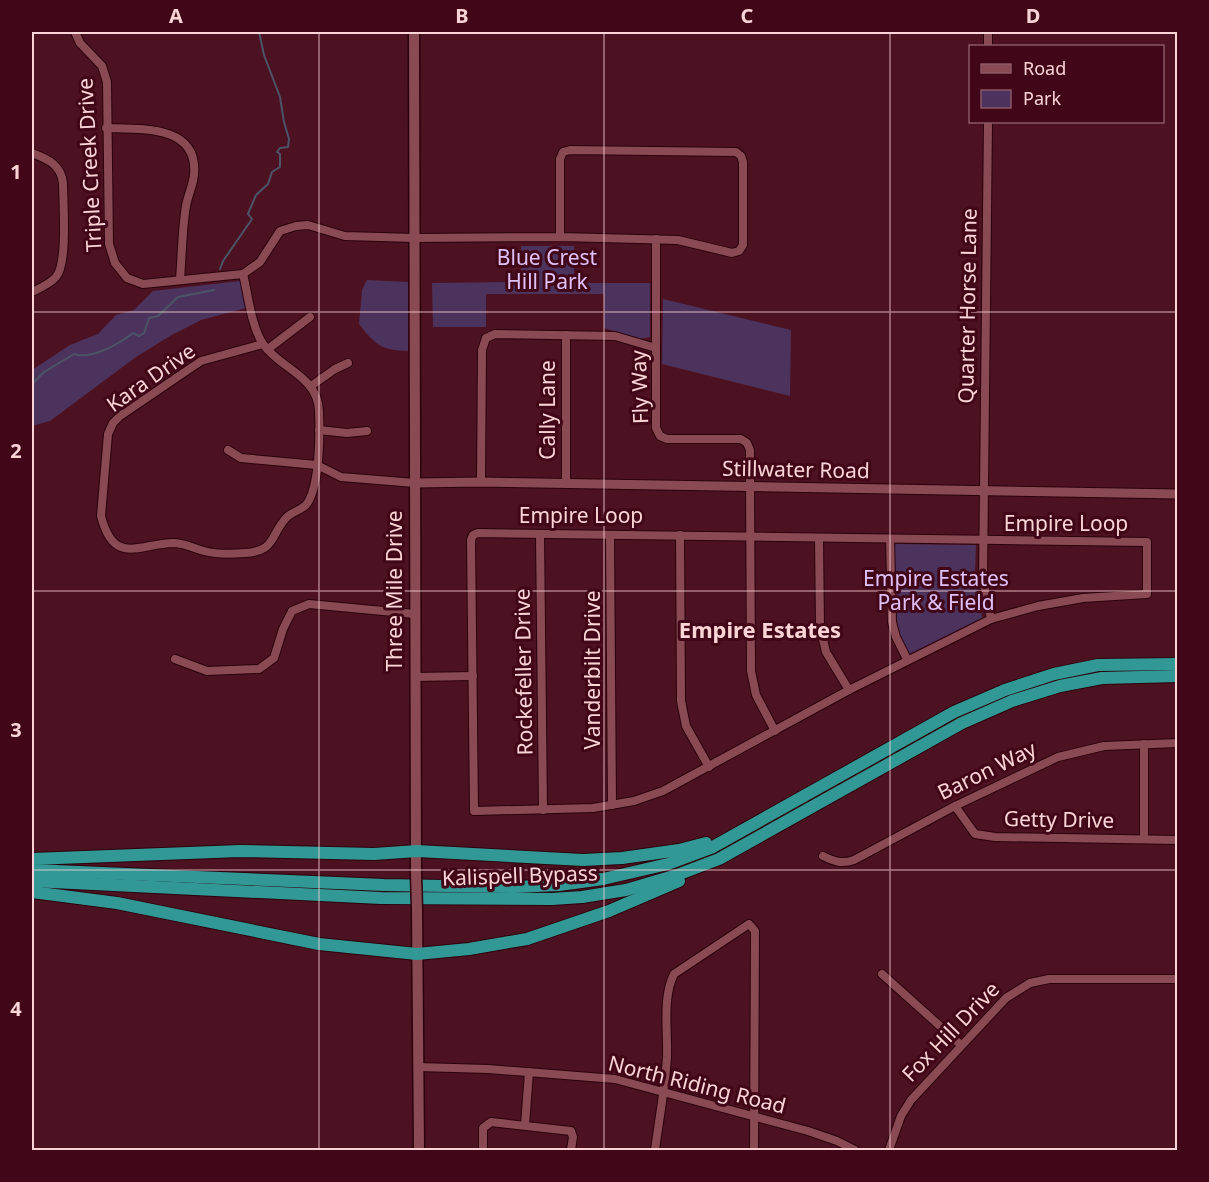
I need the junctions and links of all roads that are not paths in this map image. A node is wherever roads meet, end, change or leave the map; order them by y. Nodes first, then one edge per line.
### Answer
1 (75, 32) edge
2 (414, 32) edge
3 (988, 123) edge
4 (106, 128) junction
5 (32, 153) edge
6 (560, 237) junction
7 (414, 238) junction
8 (657, 239) junction
9 (243, 274) junction
10 (180, 279) junction
11 (32, 292) edge
12 (310, 317) dead end
13 (566, 335) junction
14 (265, 347) junction
15 (656, 348) junction
16 (348, 363) dead end
17 (311, 386) junction
18 (319, 430) junction
19 (367, 431) dead end
20 (228, 450) dead end
21 (316, 465) junction
22 (481, 482) junction
23 (415, 483) junction
24 (566, 484) junction
25 (750, 488) junction
26 (983, 491) junction
27 (1178, 494) edge
28 (540, 534) junction
29 (610, 535) junction
30 (680, 535) junction
31 (750, 536) junction
32 (819, 538) junction
33 (890, 539) junction
34 (983, 541) junction
35 (415, 614) junction
36 (991, 619) junction
37 (175, 659) dead end
38 (907, 659) junction
39 (1178, 664) edge
40 (473, 676) junction
41 (1178, 676) edge
42 (415, 677) junction
43 (849, 690) junction
44 (775, 731) junction
45 (1178, 743) edge
46 (1144, 744) junction
47 (709, 767) junction
48 (612, 805) junction
49 (955, 806) junction
50 (543, 810) junction
51 (730, 837) junction
52 (1144, 839) junction
53 (1178, 840) edge
54 (417, 851) junction
55 (823, 856) dead end
56 (32, 859) edge
57 (700, 867) junction
58 (32, 870) edge
59 (32, 882) edge
60 (32, 892) edge
61 (417, 954) junction
62 (882, 974) dead end
63 (1178, 979) edge
64 (961, 1045) junction
65 (418, 1066) junction
66 (529, 1072) junction
67 (663, 1091) junction
68 (754, 1116) junction
69 (525, 1125) junction
70 (419, 1150) edge
71 (483, 1150) edge
72 (571, 1150) edge
73 (656, 1150) edge
74 (754, 1150) edge
75 (855, 1150) edge
76 (889, 1150) edge

1 - 4 street, Triple Creek Drive
2 - 7 main road, Three Mile Drive
3 - 26 street, Quarter Horse Lane
4 - 10 street, Triple Creek Drive
4 - 10 street
5 - 11 street
6 - 7 street
6 - 8 street
6 - 8 street
7 - 9 street
7 - 23 main road, Three Mile Drive
8 - 15 street, Fly Way
9 - 10 street, Triple Creek Drive
9 - 14 street
12 - 14 street
13 - 15 street
13 - 22 street
13 - 24 street, Cally Lane
14 - 17 street
14 - 21 street, Kara Drive
15 - 25 street, Fly Way
16 - 17 street
17 - 18 street, Kara Drive
18 - 19 street
18 - 21 street, Kara Drive
20 - 21 street
21 - 23 street
22 - 23 street, Stillwater Road
22 - 24 street, Stillwater Road
23 - 35 main road, Three Mile Drive
24 - 25 street, Stillwater Road
25 - 26 street, Stillwater Road
25 - 31 street
26 - 27 street, Stillwater Road
26 - 34 street, Quarter Horse Lane
28 - 29 street, Empire Loop
28 - 40 street, Empire Loop
28 - 50 street, Rockefeller Drive
29 - 30 street, Empire Loop
29 - 48 street, Vanderbilt Drive
30 - 31 street, Empire Loop
30 - 47 street
31 - 32 street, Empire Loop
31 - 44 street
32 - 33 street, Empire Loop
32 - 43 street
33 - 34 street, Empire Loop
33 - 38 street
34 - 36 street, Quarter Horse Lane
34 - 36 street, Empire Loop
35 - 37 street
35 - 42 main road, Three Mile Drive
36 - 38 street, Empire Loop
38 - 43 street, Empire Loop
39 - 51 highway, Kalispell Bypass
40 - 42 street
40 - 50 street, Empire Loop
41 - 57 highway, Kalispell Bypass
42 - 54 main road, Three Mile Drive
43 - 44 street, Empire Loop
44 - 47 street, Empire Loop
45 - 46 street, Baron Way
46 - 49 street, Baron Way
46 - 52 street
47 - 48 street, Empire Loop
48 - 50 street, Empire Loop
49 - 52 street, Getty Drive
49 - 55 street, Baron Way
51 - 54 highway
51 - 58 highway, Kalispell Bypass
52 - 53 street, Getty Drive
54 - 56 highway
54 - 61 main road, Three Mile Drive, bridge
57 - 59 highway, Kalispell Bypass
57 - 61 highway
60 - 61 highway
61 - 65 main road, Three Mile Drive
62 - 64 street
63 - 64 street, Fox Hill Drive
64 - 76 street, Fox Hill Drive
65 - 66 street, North Riding Road
65 - 70 main road, Three Mile Drive
66 - 67 street, North Riding Road
66 - 69 street
67 - 68 street, North Riding Road
67 - 68 street
67 - 73 street
68 - 74 street
68 - 75 street, North Riding Road
69 - 71 street
69 - 72 street

